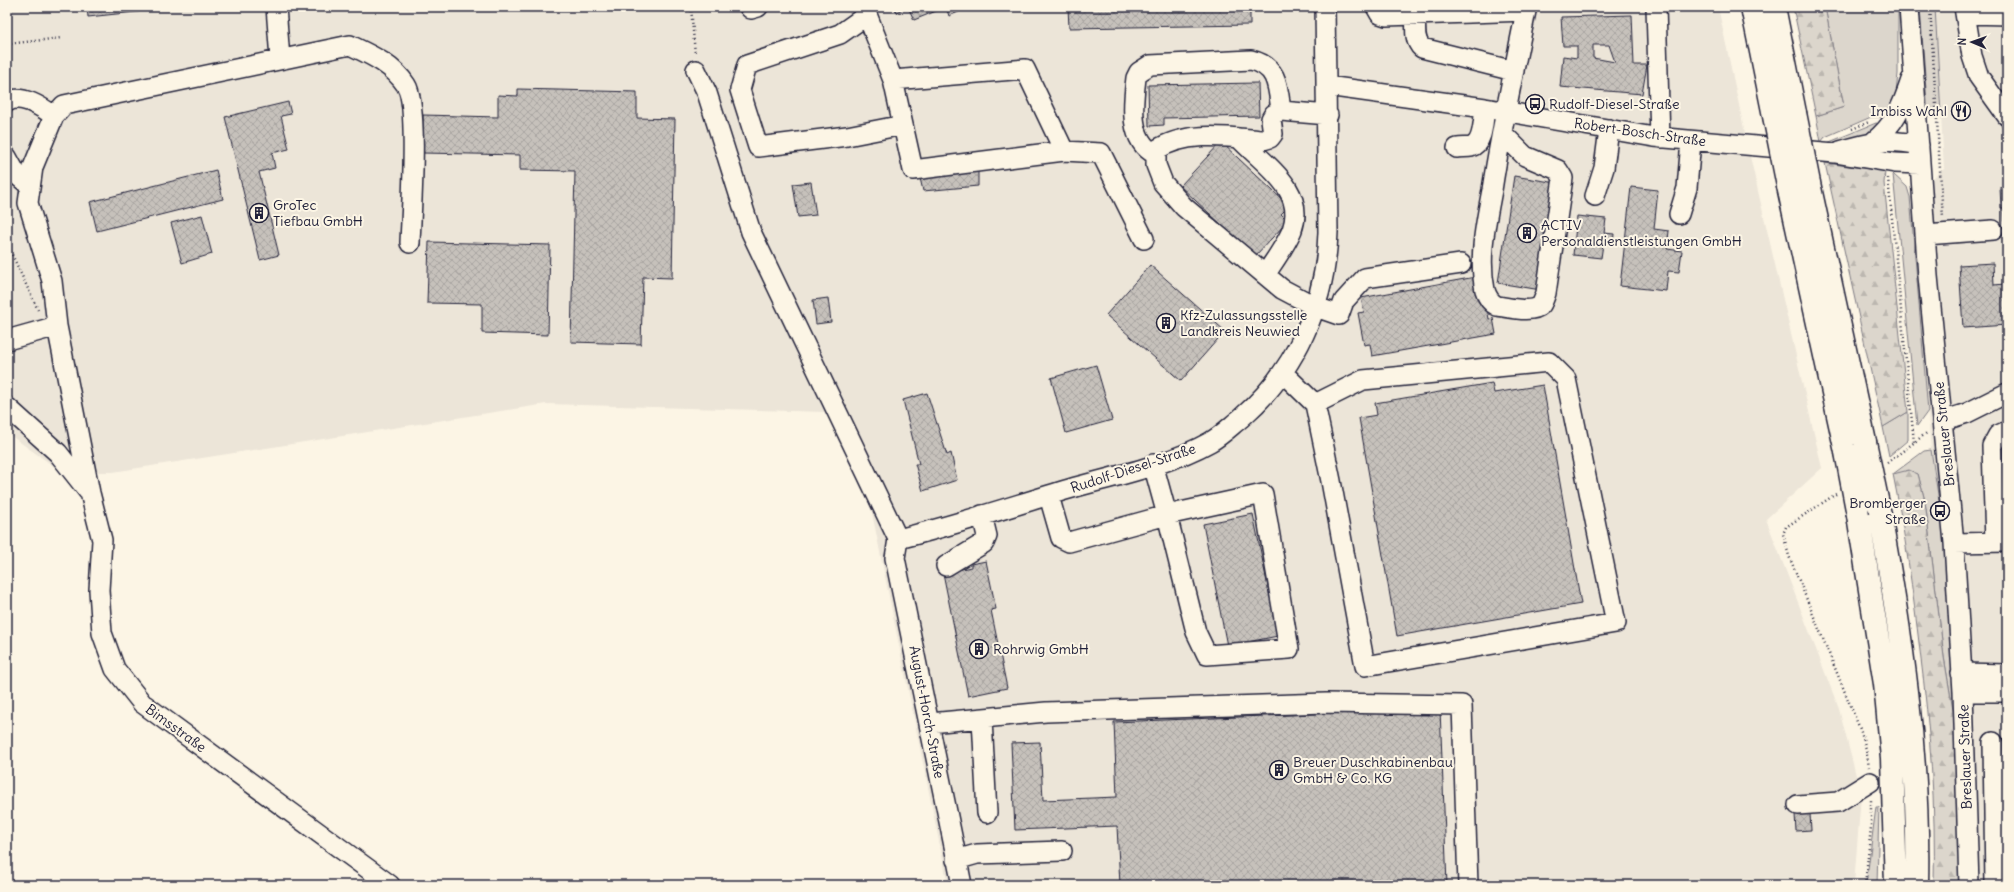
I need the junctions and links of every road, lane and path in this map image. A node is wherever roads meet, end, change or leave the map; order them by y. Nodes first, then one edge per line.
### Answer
1 (276, 7) edge
2 (691, 7) edge
3 (749, 7) edge
4 (758, 7) edge
5 (1325, 7) edge
6 (1376, 7) edge
7 (1656, 7) edge
8 (1752, 7) edge
9 (1774, 7) edge
10 (1909, 7) edge
11 (1930, 7) edge
12 (866, 11) edge
13 (1965, 11) edge
14 (1416, 15) junction
15 (2007, 15) edge
16 (61, 38) dead end
17 (7, 44) edge
18 (280, 59) junction
19 (696, 70) joint
20 (1514, 71) junction
21 (1913, 75) junction
22 (894, 80) junction
23 (1327, 86) junction
24 (7, 102) edge
25 (1485, 108) junction
26 (1281, 111) junction
27 (1506, 112) junction
28 (1328, 115) junction
29 (54, 116) junction
30 (2007, 116) edge
31 (903, 125) junction
32 (1610, 129) junction
33 (1502, 134) junction
34 (1239, 138) junction
35 (1660, 138) junction
36 (1691, 141) junction
37 (1873, 142) junction
38 (1919, 145) junction
39 (1458, 148) dead end
40 (1157, 150) junction
41 (1064, 151) junction
42 (1835, 153) junction
43 (7, 157) edge
44 (1891, 162) junction
45 (1920, 164) junction
46 (1799, 185) junction
47 (30, 186) junction
48 (1595, 196) dead end
49 (1679, 214) dead end
50 (1993, 230) dead end
51 (1934, 234) junction
52 (1144, 239) dead end
53 (410, 243) dead end
54 (7, 244) edge
55 (1461, 264) dead end
56 (1265, 275) junction
57 (1316, 307) junction
58 (52, 328) junction
59 (7, 340) edge
60 (1282, 372) junction
61 (2007, 393) edge
62 (1315, 404) junction
63 (7, 407) edge
64 (1942, 421) junction
65 (2007, 431) edge
66 (1914, 442) junction
67 (1888, 462) dead end
68 (1153, 464) junction
69 (90, 493) junction
70 (1834, 495) dead end
71 (1049, 496) junction
72 (982, 515) junction
73 (1167, 515) junction
74 (898, 539) junction
75 (2001, 542) edge
76 (1954, 543) junction
77 (946, 566) dead end
78 (2007, 674) edge
79 (1962, 683) junction
80 (2007, 692) edge
81 (982, 719) junction
82 (930, 723) junction
83 (1993, 742) dead end
84 (1870, 782) junction
85 (1798, 805) dead end
86 (987, 813) dead end
87 (1062, 851) dead end
88 (956, 860) junction
89 (390, 885) edge
90 (962, 885) edge
91 (1468, 885) edge
92 (1865, 885) edge
93 (1896, 885) edge
94 (1917, 885) edge
95 (1969, 885) edge
96 (1995, 885) edge

1 - 18 street
2 - 19 path
3 - 4 street
5 - 23 street, Rudolf-Diesel-Straße
6 - 14 street
7 - 35 street
8 - 46 highway, bridge
9 - 46 highway, bridge
10 - 21 street, Breslauer Straße
11 - 51 path
12 - 22 street
12 - 31 street
13 - 15 street
13 - 30 street
14 - 20 street
14 - 20 street
16 - 17 path
18 - 29 street
18 - 53 street
19 - 74 street
20 - 27 street
21 - 37 street
21 - 38 street, Breslauer Straße
22 - 31 street
22 - 41 street
23 - 25 street, Robert-Bosch-Straße
23 - 28 street, Rudolf-Diesel-Straße
24 - 29 street
25 - 27 street, Robert-Bosch-Straße
25 - 39 street
26 - 28 street
26 - 34 street
26 - 40 street
27 - 32 street, Robert-Bosch-Straße
27 - 33 street
28 - 57 street, Rudolf-Diesel-Straße
29 - 47 street, Bimsstraße
31 - 41 street
32 - 35 street, Robert-Bosch-Straße
32 - 48 street
33 - 33 street
34 - 40 street
34 - 56 street
35 - 36 street, Robert-Bosch-Straße
36 - 42 street, Robert-Bosch-Straße
36 - 49 street
37 - 38 street, Robert-Bosch-Straße
37 - 42 street, Robert-Bosch-Straße
38 - 45 street, Breslauer Straße
40 - 56 street
41 - 52 street
42 - 44 street, Robert-Bosch-Straße
43 - 47 street
44 - 45 street, Robert-Bosch-Straße
44 - 66 path
45 - 51 street, Breslauer Straße
46 - 93 highway, bridge
46 - 94 highway, bridge
47 - 58 street, Bimsstraße
50 - 51 street
51 - 64 street, Breslauer Straße
54 - 58 path
55 - 57 street
56 - 57 street
57 - 60 street, Rudolf-Diesel-Straße
58 - 59 street
58 - 69 street, Bimsstraße
60 - 62 street
60 - 68 street, Rudolf-Diesel-Straße
61 - 64 street
62 - 62 street
63 - 69 street
64 - 66 path
64 - 76 street, Breslauer Straße
65 - 75 street
66 - 67 path
68 - 71 street, Rudolf-Diesel-Straße
68 - 73 street
69 - 89 street, Bimsstraße
70 - 84 path
71 - 72 street, Rudolf-Diesel-Straße
71 - 73 street
72 - 74 street, Rudolf-Diesel-Straße
72 - 77 street
73 - 73 street
74 - 82 street, August-Horch-Straße
75 - 76 street
76 - 79 street, Breslauer Straße
78 - 79 street
79 - 80 street
79 - 95 street, Breslauer Straße
81 - 82 street
81 - 86 street
81 - 91 street
82 - 88 street, August-Horch-Straße
83 - 96 street
84 - 85 street
84 - 92 path
87 - 88 street
88 - 90 street, August-Horch-Straße

